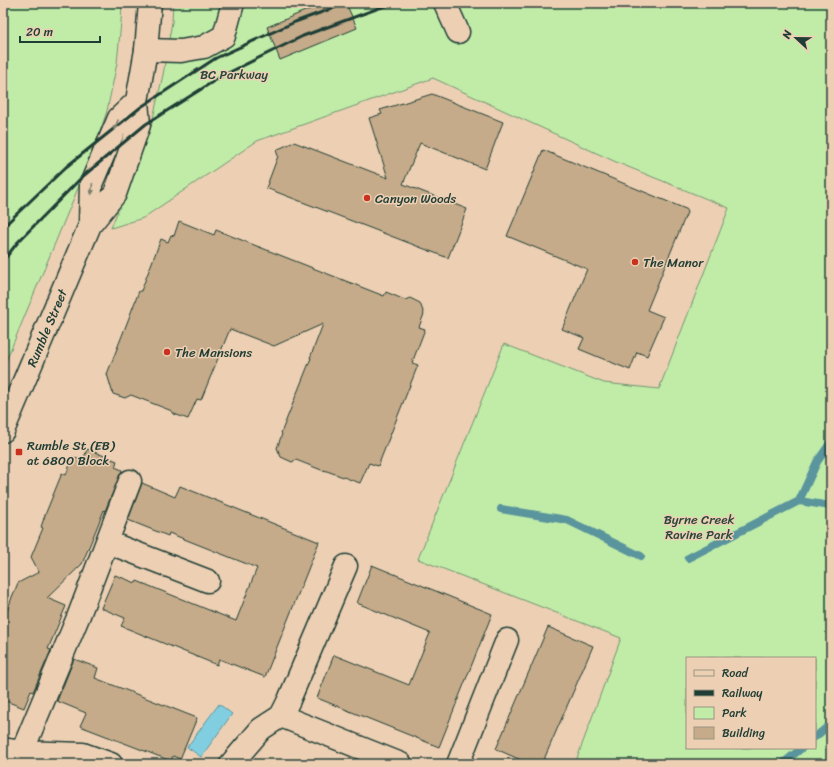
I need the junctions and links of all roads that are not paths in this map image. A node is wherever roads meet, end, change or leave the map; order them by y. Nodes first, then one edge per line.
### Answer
1 (150, 3) edge
2 (233, 3) edge
3 (445, 3) edge
4 (458, 32) dead end
5 (146, 50) junction
6 (3, 431) edge
7 (130, 481) dead end
8 (107, 542) junction
9 (346, 566) dead end
10 (208, 582) dead end
11 (507, 640) dead end
12 (281, 716) junction
13 (14, 755) edge
14 (111, 764) edge
15 (231, 764) edge
16 (400, 764) edge
17 (458, 764) edge

1 - 5 street, Rumble Street
2 - 5 street
3 - 4 street
5 - 6 street, Rumble Street
7 - 8 street
8 - 10 street
8 - 13 street
9 - 12 street
11 - 17 street
12 - 15 street
12 - 16 street
13 - 14 street

